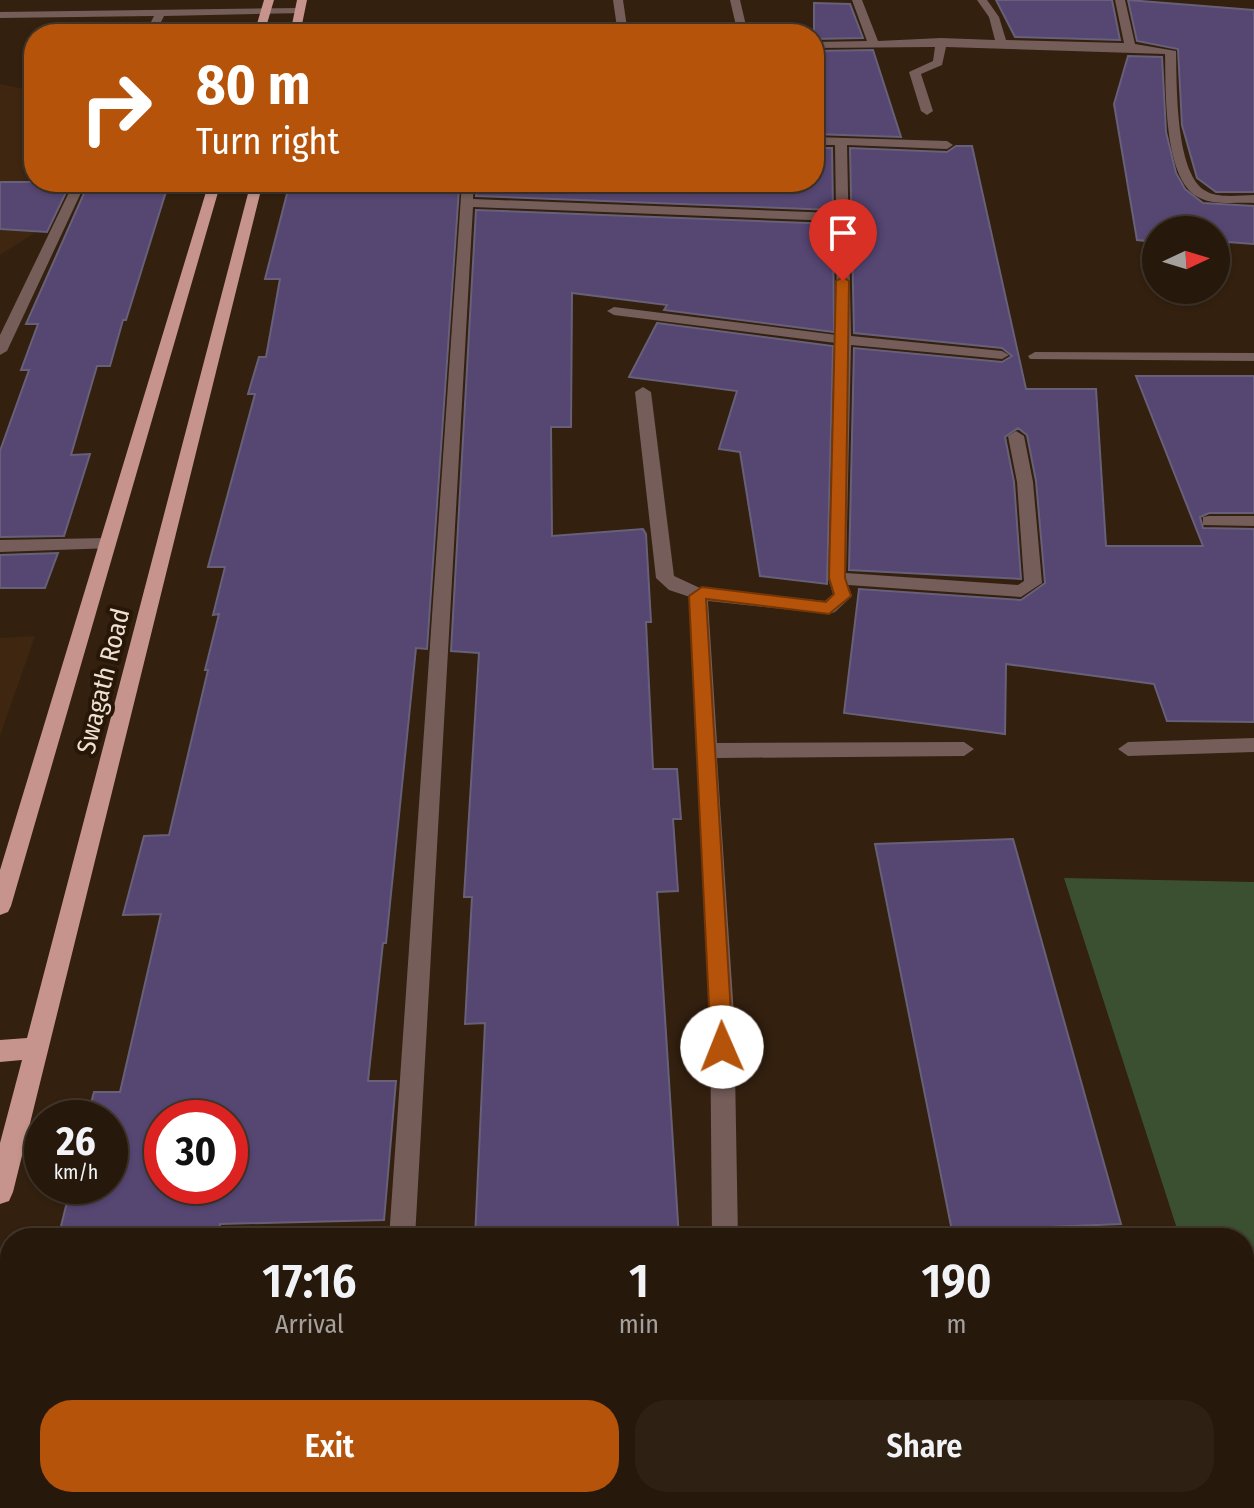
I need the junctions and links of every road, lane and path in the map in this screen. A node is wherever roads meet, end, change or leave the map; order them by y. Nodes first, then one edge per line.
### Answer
1 (238, 0) edge
2 (269, 0) edge
3 (618, 0) edge
4 (735, 0) edge
5 (857, 0) edge
6 (982, 0) edge
7 (1120, 0) edge
8 (169, 1) edge
9 (63, 2) edge
10 (0, 4) edge
11 (301, 6) edge
12 (265, 12) junction
13 (160, 14) junction
14 (0, 15) edge
15 (155, 24) edge
16 (262, 24) edge
17 (622, 24) edge
18 (741, 24) edge
19 (941, 41) junction
20 (1001, 43) junction
21 (824, 45) edge
22 (874, 45) junction
23 (1130, 47) junction
24 (927, 111) dead end
25 (824, 141) edge
26 (841, 141) junction
27 (947, 145) dead end
28 (75, 192) edge
29 (212, 192) edge
30 (254, 192) edge
31 (468, 192) edge
32 (1254, 199) edge
33 (468, 203) junction
34 (843, 217) junction
35 (614, 311) dead end
36 (844, 340) junction
37 (0, 351) edge
38 (1002, 355) dead end
39 (1035, 356) dead end
40 (1254, 357) edge
41 (643, 392) dead end
42 (1016, 436) dead end
43 (1209, 521) dead end
44 (1254, 521) edge
45 (107, 544) junction
46 (0, 546) edge
47 (837, 578) junction
48 (699, 594) junction
49 (1254, 745) edge
50 (964, 749) dead end
51 (1128, 749) dead end
52 (707, 751) junction
53 (0, 906) edge
54 (37, 1048) junction
55 (0, 1051) edge
56 (0, 1192) edge
57 (403, 1228) edge
58 (725, 1228) edge

1 - 8 street
2 - 12 main road
3 - 17 street
4 - 18 street
5 - 22 street
6 - 20 street
7 - 23 street
8 - 9 street
9 - 10 street
11 - 12 street
12 - 13 street
12 - 16 main road
13 - 14 street
13 - 15 street
19 - 20 street
19 - 22 street
19 - 24 street
20 - 23 street
21 - 22 street
23 - 32 street
25 - 26 street
26 - 27 street
26 - 34 street
28 - 37 street
29 - 45 main road, Swagath Road
30 - 54 main road, Swagath Road
31 - 33 street
33 - 34 street
33 - 57 street
34 - 36 street
35 - 36 street
36 - 38 street
36 - 47 street
39 - 40 street
41 - 48 street
42 - 47 street
43 - 44 street
45 - 46 street
45 - 53 main road, Swagath Road
47 - 48 street
48 - 52 street
49 - 51 street
50 - 52 street
52 - 58 street
54 - 55 main road
54 - 56 main road, Swagath Road

